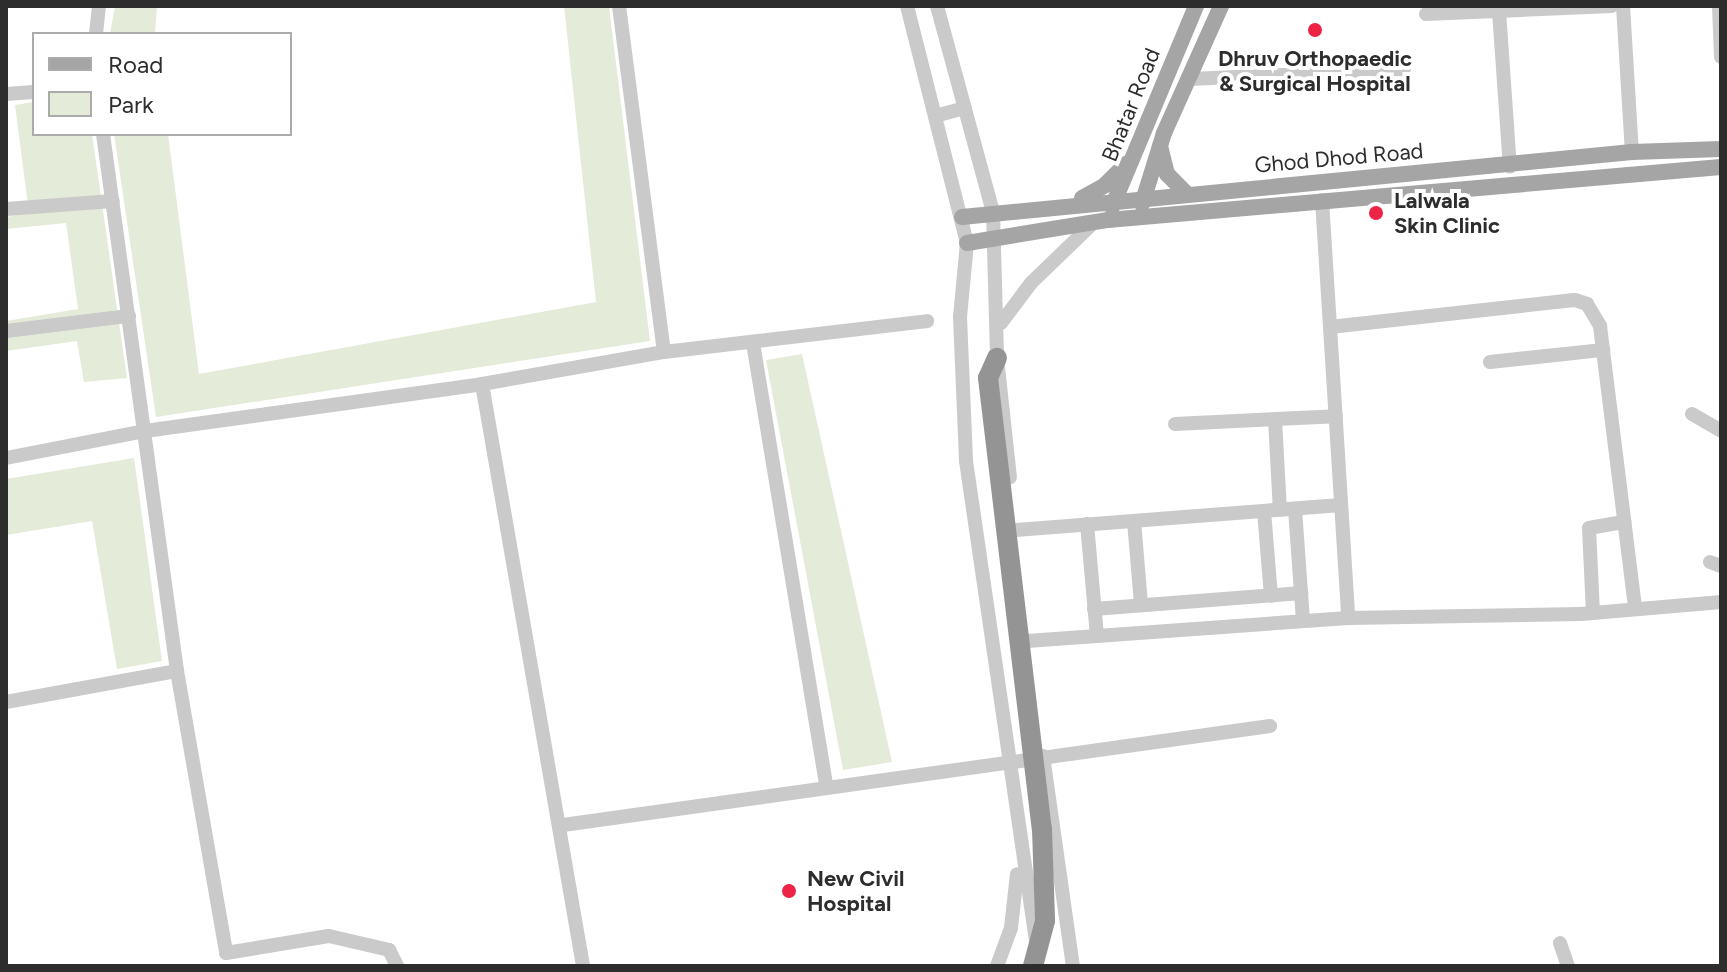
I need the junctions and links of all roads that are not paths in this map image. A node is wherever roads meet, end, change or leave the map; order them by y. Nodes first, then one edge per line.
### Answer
1 (99, 6) edge
2 (619, 6) edge
3 (907, 6) edge
4 (937, 6) edge
5 (1196, 6) edge
6 (1221, 6) edge
7 (1612, 6) edge
8 (1623, 6) edge
9 (1719, 6) edge
10 (1499, 11) junction
11 (1426, 14) dead end
12 (96, 32) edge
13 (1721, 57) edge
14 (1404, 70) dead end
15 (1189, 79) junction
16 (32, 92) edge
17 (6, 94) edge
18 (965, 108) junction
19 (935, 116) junction
20 (103, 136) edge
21 (1159, 144) junction
22 (1138, 149) junction
23 (1721, 149) edge
24 (1632, 152) junction
25 (1510, 167) junction
26 (1721, 167) edge
27 (1186, 193) junction
28 (1143, 196) junction
29 (1115, 199) junction
30 (1322, 200) junction
31 (113, 201) junction
32 (1065, 204) junction
33 (6, 209) edge
34 (993, 212) junction
35 (962, 217) junction
36 (1139, 218) junction
37 (1100, 222) junction
38 (997, 238) junction
39 (967, 243) junction
40 (129, 316) junction
41 (927, 321) dead end
42 (1000, 324) junction
43 (1330, 327) junction
44 (6, 331) edge
45 (753, 343) junction
46 (1603, 350) junction
47 (664, 352) junction
48 (997, 358) junction
49 (1490, 362) dead end
50 (482, 384) junction
51 (1692, 414) dead end
52 (1336, 416) junction
53 (1275, 419) junction
54 (1175, 424) dead end
55 (145, 431) junction
56 (1721, 431) edge
57 (6, 458) edge
58 (1341, 505) junction
59 (1288, 509) junction
60 (1264, 511) junction
61 (1134, 521) junction
62 (1624, 522) junction
63 (1087, 524) junction
64 (1015, 530) junction
65 (1301, 593) junction
66 (1271, 596) junction
67 (1721, 602) edge
68 (1141, 605) junction
69 (1094, 609) junction
70 (1635, 609) junction
71 (1593, 613) junction
72 (1348, 618) junction
73 (1303, 621) junction
74 (1097, 636) junction
75 (1027, 641) junction
76 (177, 671) junction
77 (6, 702) edge
78 (1270, 726) dead end
79 (1043, 754) junction
80 (1006, 760) junction
81 (826, 786) junction
82 (1016, 822) junction
83 (563, 825) junction
84 (1560, 943) dead end
85 (397, 966) edge
86 (583, 966) edge
87 (997, 966) edge
88 (1033, 966) edge
89 (1040, 966) edge
90 (1073, 966) edge
91 (1568, 966) edge

1 - 12 street
2 - 47 street
3 - 19 street
4 - 18 street
5 - 22 main road, Bhatar Road
6 - 15 main road
7 - 10 street
8 - 24 street
9 - 13 street
10 - 11 street
10 - 25 street
14 - 15 street
15 - 21 main road
16 - 17 street
18 - 19 street
18 - 34 street
19 - 35 street
20 - 31 street
21 - 27 main road
21 - 28 main road
22 - 29 main road, Bhatar Road
22 - 32 main road
23 - 24 main road, Ghod Dhod Road
24 - 25 main road, Ghod Dhod Road
25 - 27 main road, Ghod Dhod Road
26 - 30 main road
27 - 28 main road, Ghod Dhod Road
28 - 29 main road, Ghod Dhod Road
28 - 36 main road
29 - 32 main road, Ghod Dhod Road
29 - 37 main road, Bhatar Road
30 - 36 main road
30 - 43 street
31 - 33 street
31 - 40 street
32 - 34 main road, Ghod Dhod Road
34 - 35 main road, Ghod Dhod Road
34 - 38 street
35 - 39 street
36 - 37 main road
37 - 38 main road
37 - 42 street, Bhatar Road
38 - 39 main road
38 - 42 street
39 - 80 street
40 - 44 street
40 - 55 street
41 - 45 street
42 - 48 street
43 - 46 street
43 - 52 street
45 - 47 street
45 - 81 street
46 - 49 street
46 - 62 street
47 - 50 street
48 - 64 street
48 - 88 highway, bridge
50 - 55 street
50 - 83 street
51 - 56 street
52 - 53 street
52 - 58 street
53 - 54 street
53 - 59 street
55 - 57 street
55 - 76 street
58 - 59 street
58 - 72 street
59 - 60 street
59 - 65 street
60 - 61 street
60 - 66 street
61 - 63 street
61 - 68 street
62 - 70 street
62 - 71 street
63 - 64 street
63 - 69 street
64 - 75 street
65 - 66 street
65 - 73 street
66 - 68 street
67 - 70 street
68 - 69 street
69 - 74 street
70 - 71 street
71 - 72 street
72 - 73 street
73 - 74 street
74 - 75 street
75 - 79 street
76 - 77 street
76 - 85 street
78 - 79 street
79 - 80 street
79 - 90 street
80 - 81 street
80 - 82 street
81 - 83 street
82 - 87 street
82 - 89 street
83 - 86 street
84 - 91 street

